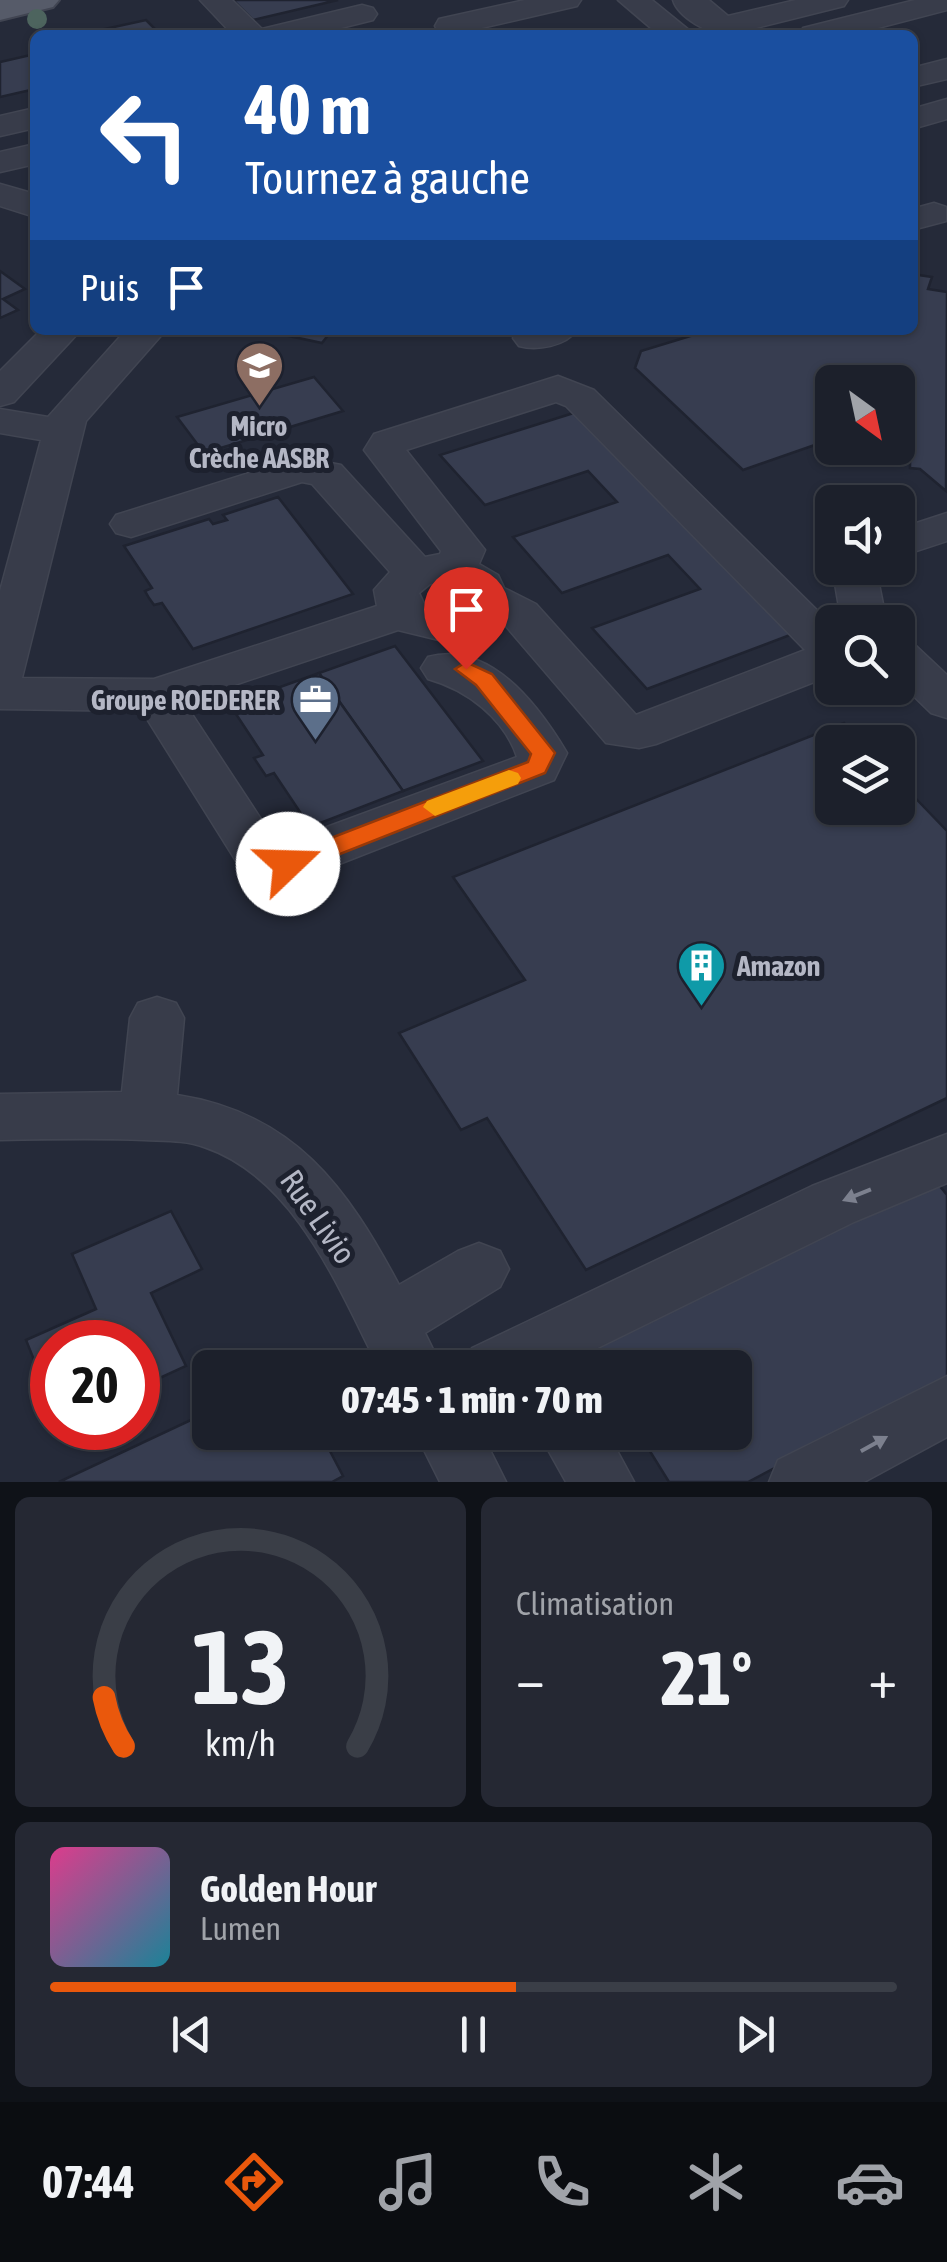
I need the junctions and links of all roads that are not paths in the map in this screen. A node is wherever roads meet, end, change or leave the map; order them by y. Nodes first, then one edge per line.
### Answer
1 (41, 0) edge
2 (216, 0) edge
3 (566, 0) edge
4 (632, 0) edge
5 (833, 0) edge
6 (688, 1) edge
7 (930, 3) edge
8 (0, 9) edge
9 (362, 14) dead end
10 (447, 23) edge
11 (246, 30) edge
12 (295, 30) edge
13 (672, 30) edge
14 (832, 30) edge
15 (947, 32) edge
16 (918, 39) edge
17 (947, 69) edge
18 (918, 76) edge
19 (947, 110) edge
20 (918, 117) edge
21 (30, 119) edge
22 (0, 126) edge
23 (30, 155) edge
24 (0, 162) edge
25 (0, 194) edge
26 (30, 204) edge
27 (57, 335) edge
28 (142, 335) edge
29 (0, 394) edge
30 (0, 421) edge
31 (62, 431) junction
32 (131, 524) dead end
33 (947, 526) edge
34 (915, 538) edge
35 (440, 588) junction
36 (444, 668) dead end
37 (915, 671) edge
38 (0, 676) edge
39 (0, 693) edge
40 (156, 695) junction
41 (947, 702) edge
42 (157, 1018) dead end
43 (0, 1117) edge
44 (147, 1118) junction
45 (947, 1158) edge
46 (479, 1269) dead end
47 (398, 1346) edge
48 (543, 1350) edge
49 (947, 1404) edge
50 (457, 1450) edge
51 (582, 1450) edge
52 (474, 1482) edge
53 (602, 1482) edge
54 (801, 1482) edge

1 - 8 main road
2 - 11 street
3 - 10 street
4 - 13 street
5 - 6 street
7 - 14 street
9 - 12 street
15 - 16 street
17 - 18 street
19 - 20 street
21 - 22 street
23 - 24 street
25 - 26 street
27 - 29 street
28 - 31 street
30 - 31 street
31 - 38 street
32 - 35 street
33 - 34 street
35 - 35 street
35 - 40 street
36 - 40 street
37 - 41 street
39 - 40 street
42 - 44 street
43 - 44 street, Rue Livio
44 - 47 street, Rue Livio
45 -> 48 street
46 - 47 street
54 -> 49 street
50 - 52 street
51 - 53 street

